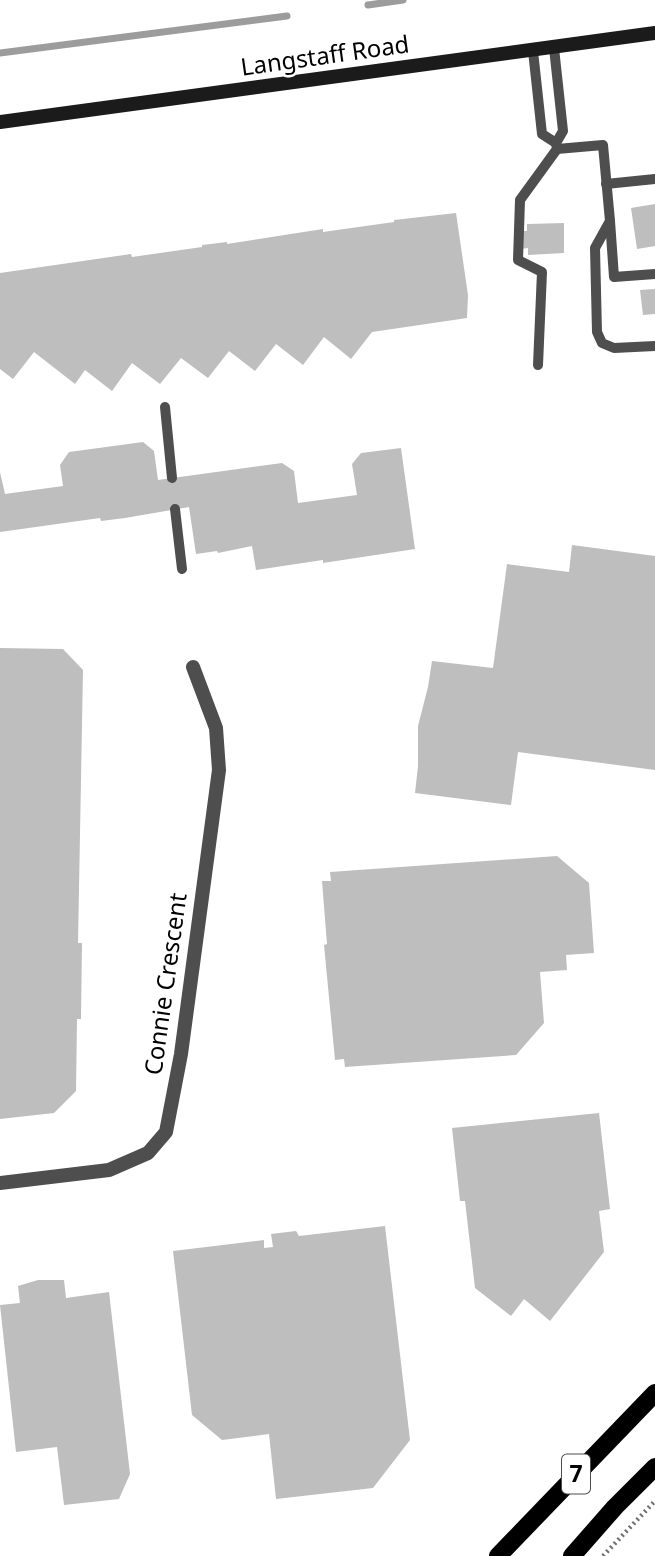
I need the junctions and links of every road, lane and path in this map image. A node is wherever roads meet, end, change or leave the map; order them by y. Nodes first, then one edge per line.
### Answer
1 (655, 33) edge
2 (554, 48) junction
3 (533, 51) junction
4 (0, 122) edge
5 (557, 146) junction
6 (655, 179) edge
7 (606, 184) junction
8 (610, 221) junction
9 (655, 274) edge
10 (655, 346) edge
11 (538, 365) dead end
12 (165, 407) dead end
13 (172, 478) dead end
14 (174, 509) dead end
15 (182, 569) dead end
16 (193, 667) dead end
17 (0, 1183) edge
18 (655, 1393) edge
19 (655, 1467) edge
20 (655, 1501) edge
21 (498, 1556) edge
22 (572, 1556) edge
23 (603, 1556) edge

1 - 2 main road, Langstaff Road
2 - 3 main road, Langstaff Road
2 - 5 lane
3 - 4 main road, Langstaff Road
3 - 5 lane
5 - 7 lane
5 - 11 lane
6 - 7 lane
7 - 8 lane
8 - 9 lane
8 - 10 lane
12 - 13 lane
14 - 15 lane
16 - 17 street, Connie Crescent
18 - 21 main road, 7
19 - 22 main road, 7
20 - 23 path

